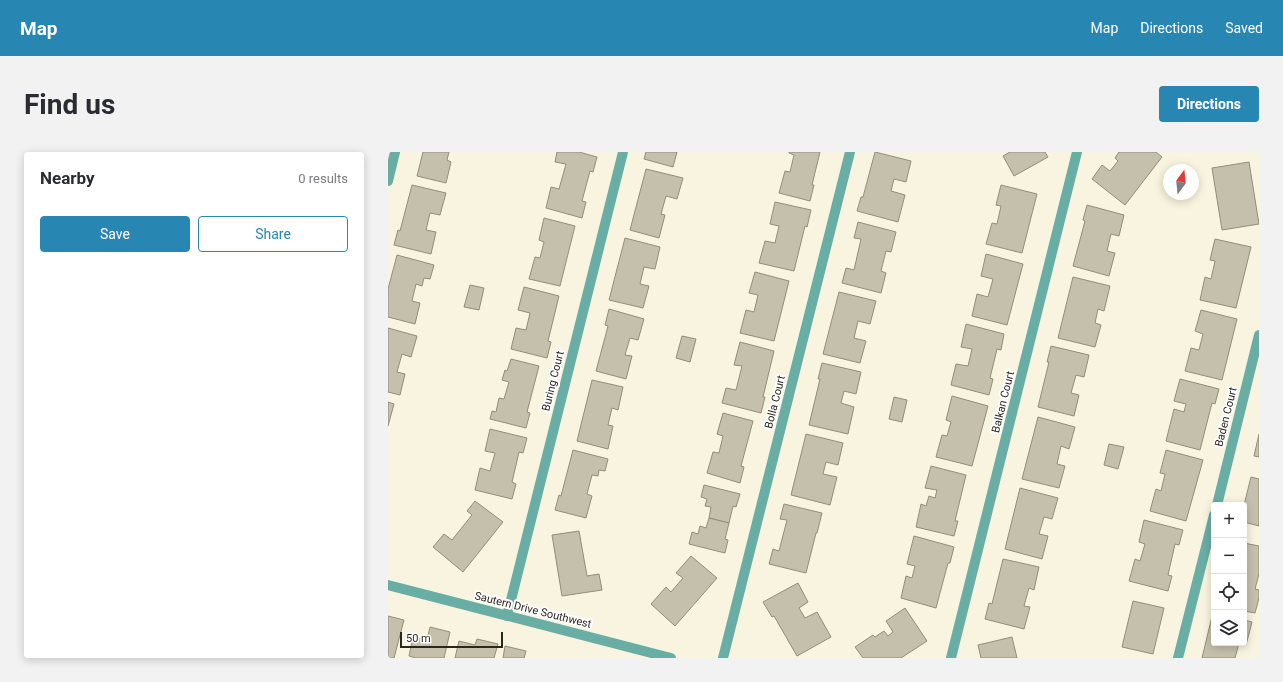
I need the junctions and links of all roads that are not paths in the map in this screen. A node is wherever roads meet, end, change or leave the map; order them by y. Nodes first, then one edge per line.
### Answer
1 (395, 152) edge
2 (623, 152) edge
3 (850, 152) edge
4 (1077, 152) edge
5 (388, 181) edge
6 (1259, 336) edge
7 (1217, 502) edge
8 (1211, 527) edge
9 (388, 585) edge
10 (507, 616) junction
11 (671, 658) edge
12 (723, 658) edge
13 (951, 658) edge
14 (1178, 658) edge

1 - 5 street
2 - 10 street, Buring Court
3 - 12 street, Bolla Court
4 - 13 street, Balkan Court
6 - 7 street, Baden Court
8 - 14 street
9 - 10 street, Sautern Drive Southwest
10 - 11 street, Sautern Drive Southwest

